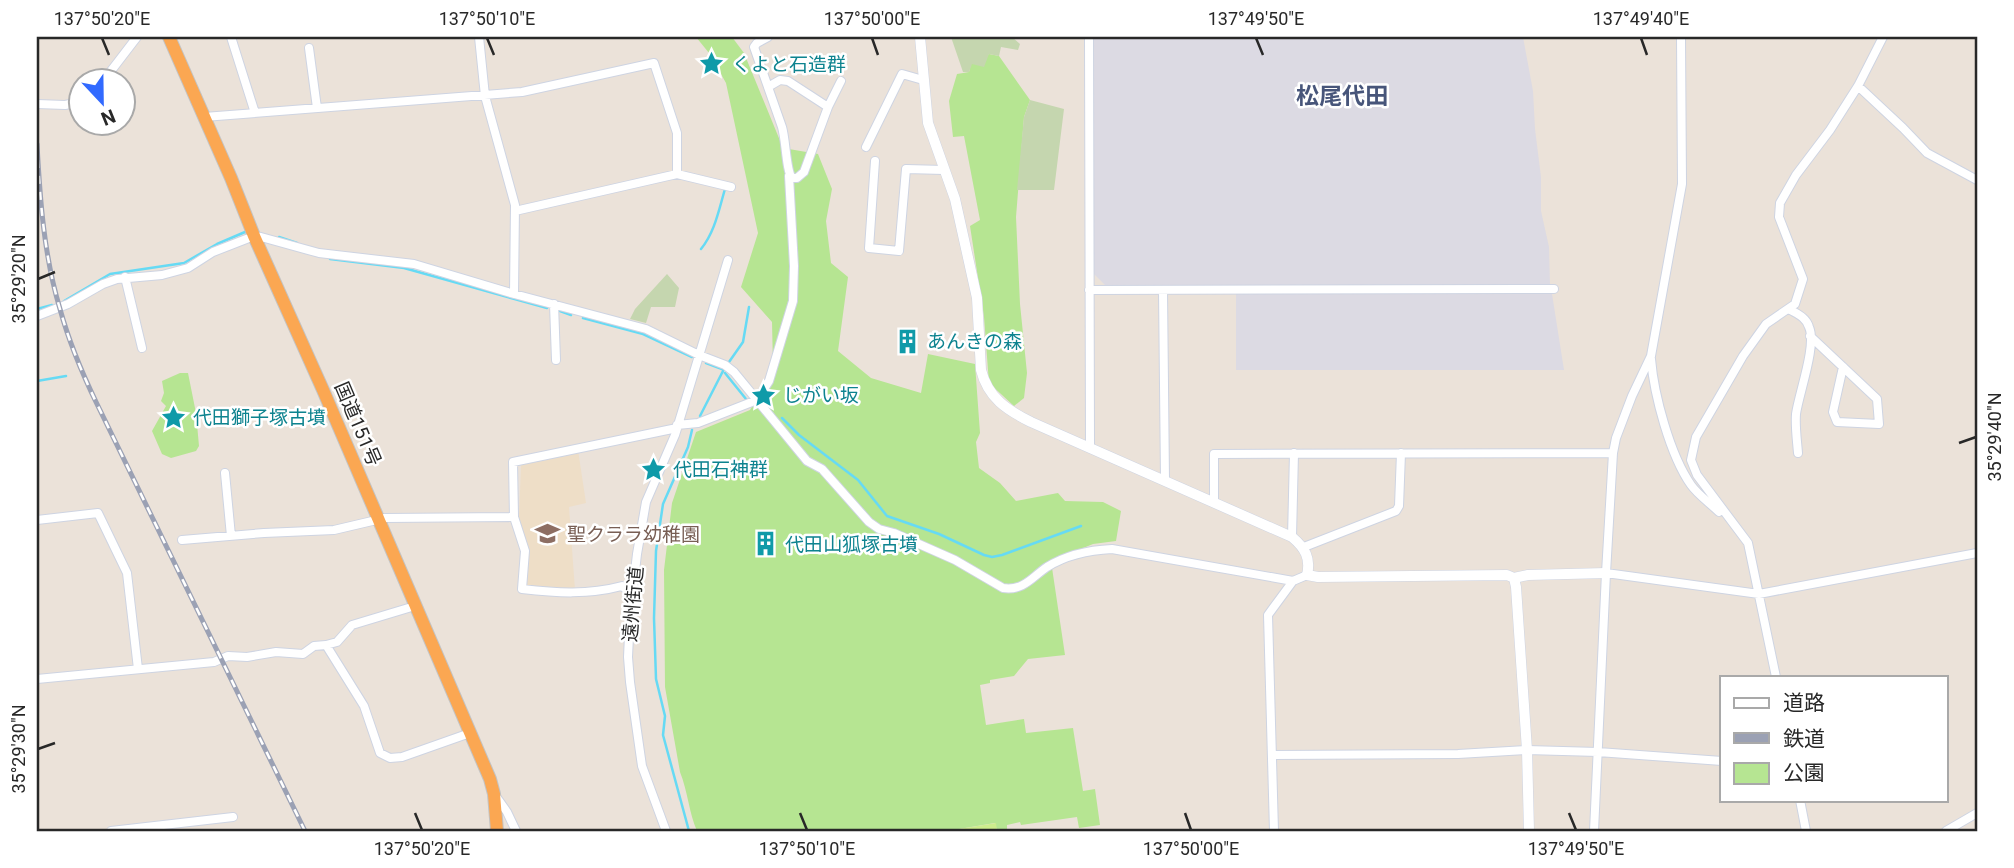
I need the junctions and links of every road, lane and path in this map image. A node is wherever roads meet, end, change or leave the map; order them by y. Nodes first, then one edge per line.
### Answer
1 (137, 37) edge
2 (169, 37) edge
3 (231, 37) edge
4 (479, 37) edge
5 (768, 37) edge
6 (920, 37) edge
7 (1089, 37) edge
8 (1681, 37) edge
9 (1883, 37) edge
10 (309, 48) dead end
11 (115, 66) edge
12 (923, 80) junction
13 (841, 81) dead end
14 (1858, 86) junction
15 (768, 87) junction
16 (485, 96) junction
17 (37, 104) edge
18 (66, 105) edge
19 (828, 107) junction
20 (317, 108) junction
21 (255, 113) junction
22 (204, 117) junction
23 (866, 147) dead end
24 (875, 162) dead end
25 (944, 170) junction
26 (677, 174) junction
27 (789, 176) junction
28 (1977, 180) edge
29 (731, 187) dead end
30 (515, 211) junction
31 (254, 236) junction
32 (728, 260) dead end
33 (125, 277) junction
34 (1554, 289) dead end
35 (1089, 290) junction
36 (1163, 290) junction
37 (514, 294) junction
38 (554, 304) junction
39 (1788, 309) junction
40 (37, 316) edge
41 (1810, 336) junction
42 (142, 348) dead end
43 (699, 355) junction
44 (1651, 356) junction
45 (556, 359) dead end
46 (1843, 367) junction
47 (757, 400) junction
48 (677, 427) junction
49 (1090, 447) junction
50 (1294, 453) junction
51 (1401, 453) junction
52 (1613, 453) junction
53 (1798, 453) dead end
54 (226, 473) dead end
55 (1165, 481) junction
56 (1214, 502) junction
57 (514, 517) junction
58 (37, 520) edge
59 (378, 520) junction
60 (1731, 522) junction
61 (231, 536) junction
62 (1292, 537) junction
63 (182, 540) dead end
64 (1304, 547) junction
65 (1977, 553) edge
66 (637, 554) junction
67 (1606, 573) junction
68 (1307, 575) junction
69 (1514, 578) junction
70 (1293, 581) junction
71 (622, 586) junction
72 (1759, 594) junction
73 (415, 606) junction
74 (630, 615) junction
75 (326, 645) junction
76 (138, 669) junction
77 (1776, 676) edge
78 (37, 679) edge
79 (470, 733) junction
80 (1527, 750) junction
81 (1598, 752) junction
82 (1272, 755) junction
83 (1720, 761) edge
84 (494, 794) junction
85 (1800, 802) edge
86 (1977, 813) edge
87 (233, 817) dead end
88 (111, 831) edge
89 (497, 831) edge
90 (516, 831) edge
91 (666, 831) edge
92 (1274, 831) edge
93 (1529, 831) edge
94 (1594, 831) edge
95 (1806, 831) edge
96 (1947, 831) edge

1 - 11 street
2 - 22 highway, 国道151号
3 - 21 street
4 - 16 street
5 - 15 street
6 - 12 street
7 - 35 street
8 - 44 street
9 - 14 street
10 - 20 street
12 - 23 street
12 - 25 street
13 - 19 street
14 - 28 street
14 - 39 street
15 - 19 street
15 - 27 street
16 - 20 street
16 - 26 street
16 - 30 street
17 - 18 street
19 - 27 street
20 - 21 street
21 - 22 street
22 - 31 highway, 国道151号
24 - 25 street
25 - 49 street
26 - 29 street
26 - 30 street
27 - 47 street
30 - 37 street
31 - 33 street
31 - 37 street
31 - 59 highway, 国道151号
32 - 43 street, 遠州街道
33 - 40 street
33 - 42 street
34 - 36 street
35 - 36 street
35 - 49 street
36 - 55 street
37 - 38 street
38 - 43 street
38 - 45 street
39 - 41 street
39 - 60 street
41 - 46 street
41 - 53 street
43 - 47 street
43 - 48 street, 遠州街道
44 - 52 street
44 - 60 street
46 - 46 street
47 - 48 street
47 - 70 street
48 - 57 street
48 - 66 street, 遠州街道
49 - 55 street
50 - 51 street
50 - 56 street
50 - 62 street
51 - 52 street
51 - 64 street
52 - 67 street
54 - 61 street
55 - 56 street
56 - 62 street
57 - 59 street
57 - 71 street
58 - 76 street
59 - 61 street
59 - 73 highway, 国道151号
60 - 72 street
61 - 63 street
62 - 64 street
64 - 68 street
65 - 72 street
66 - 71 street
66 - 74 street, 遠州街道
67 - 69 street
67 - 72 street
67 - 81 street
68 - 69 street
68 - 70 street
69 - 80 street
70 - 82 street
71 - 74 street
72 - 77 street
73 - 75 street
73 - 79 highway, 国道151号
74 - 91 street, 遠州街道
75 - 76 street
75 - 79 street
76 - 78 street
79 - 84 highway, 国道151号
80 - 81 street
80 - 82 street
80 - 93 street
81 - 83 street
81 - 94 street
82 - 92 street
84 - 89 highway, 国道151号
84 - 90 street
85 - 95 street
86 - 96 street
87 - 88 street

